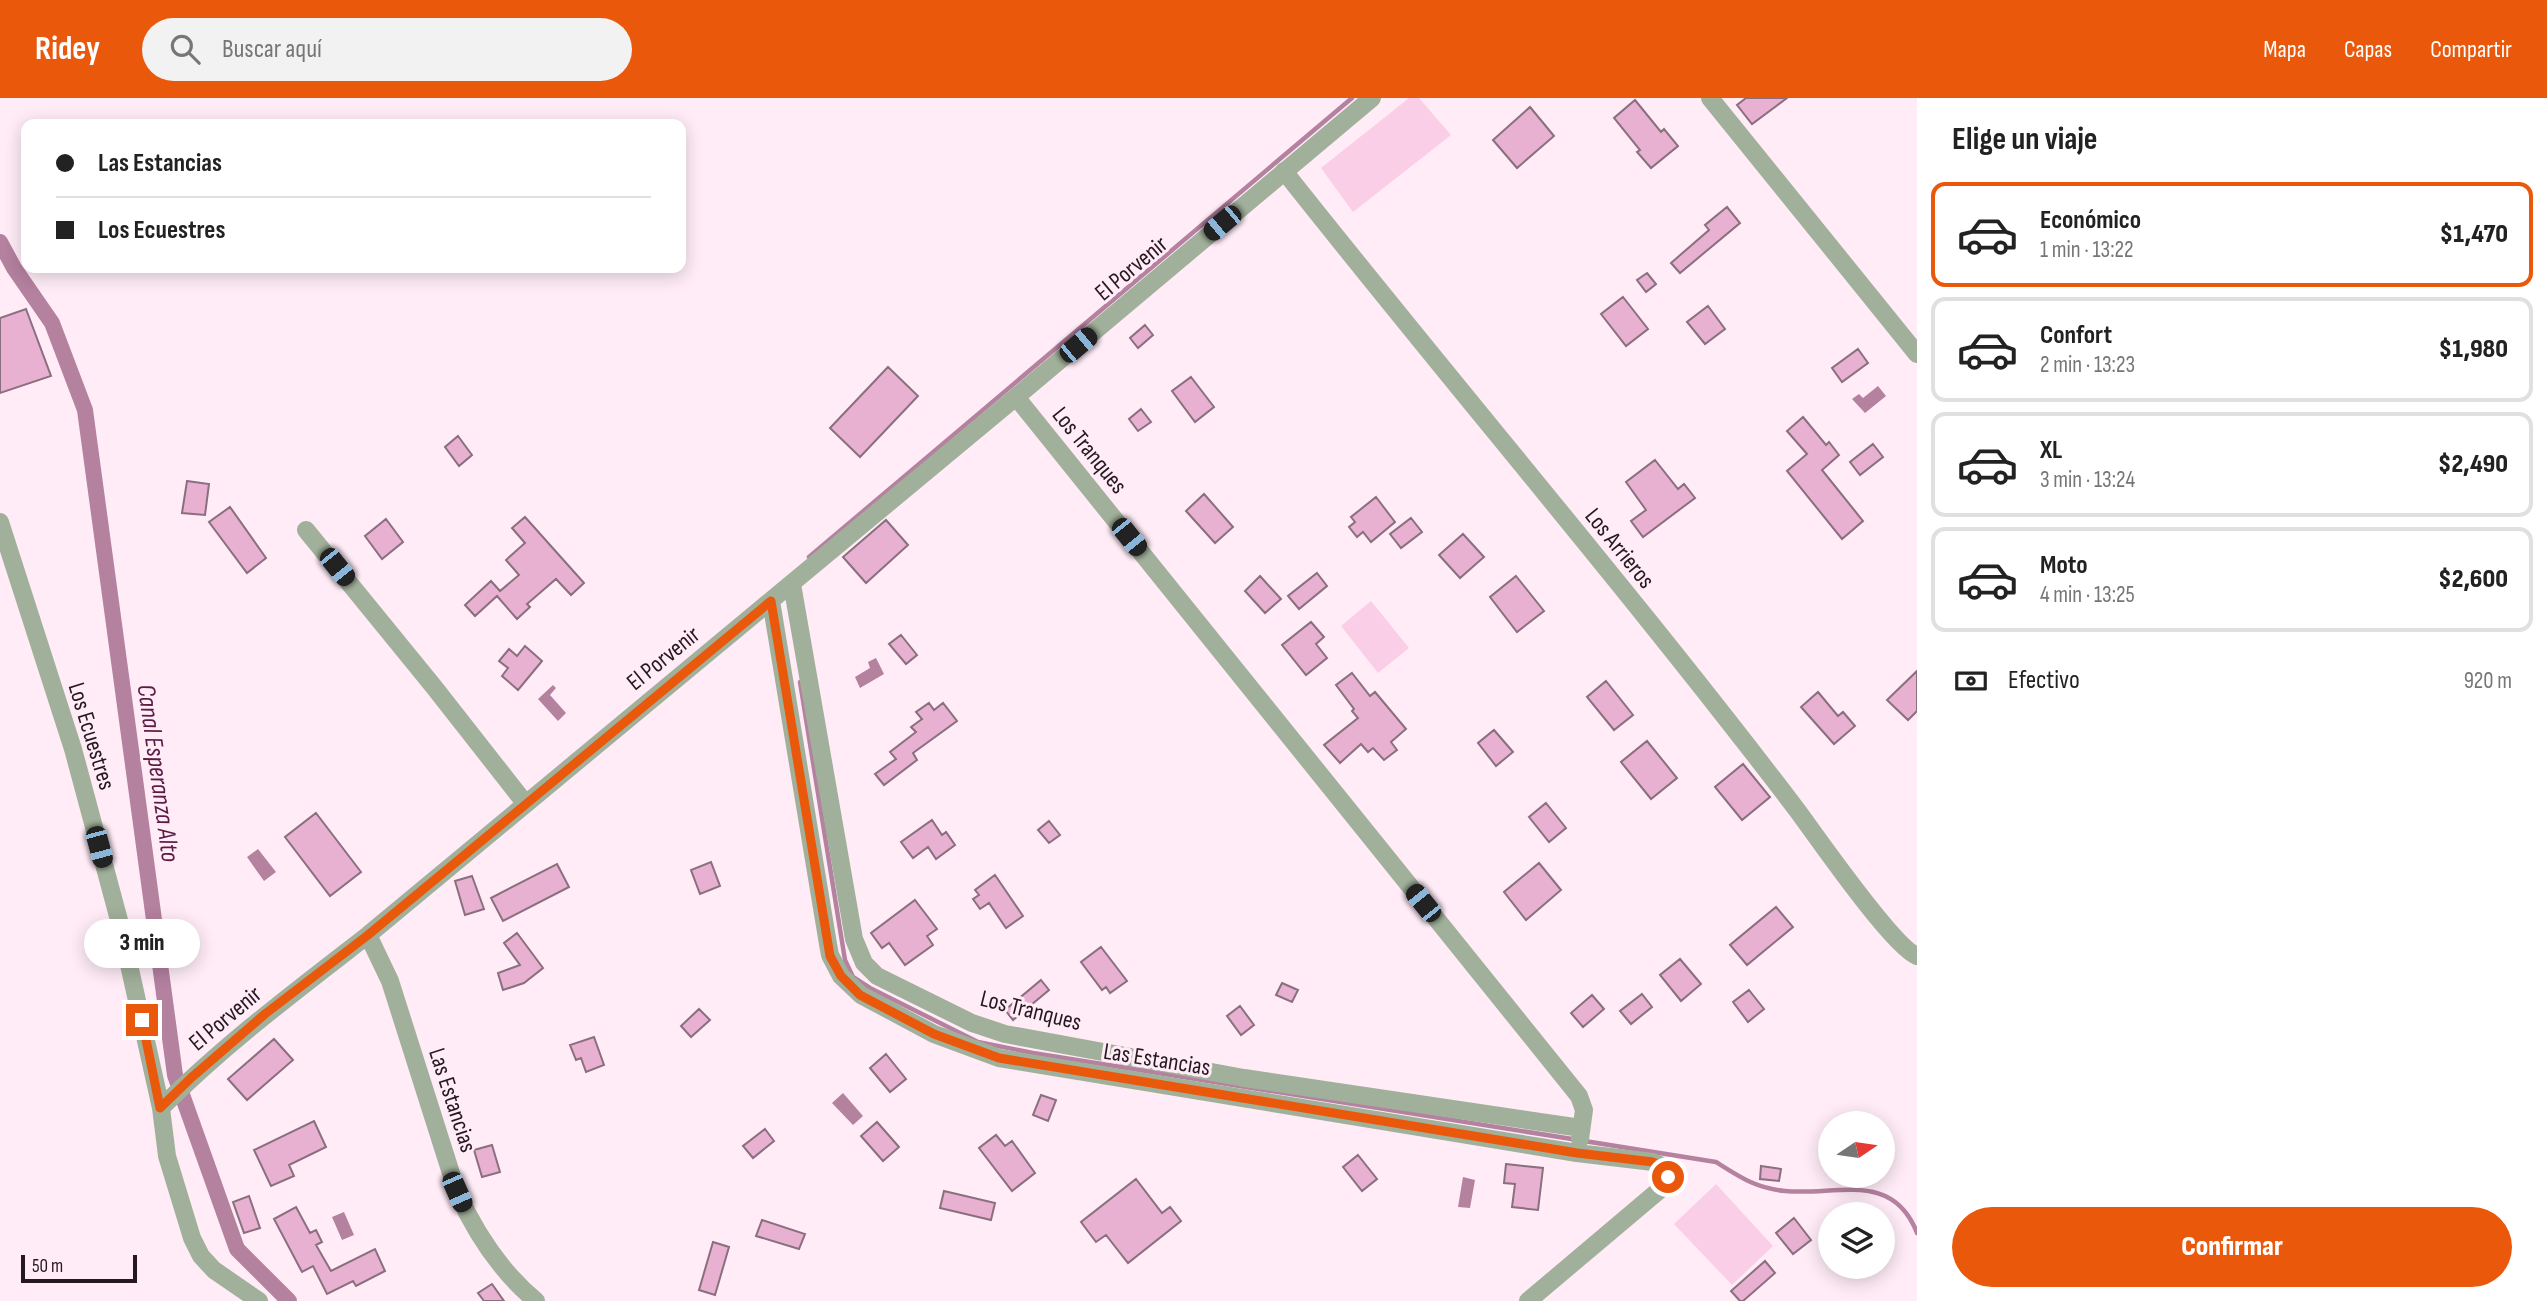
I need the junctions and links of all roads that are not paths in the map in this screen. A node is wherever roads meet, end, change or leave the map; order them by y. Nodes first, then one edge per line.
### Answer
1 (1371, 98) edge
2 (1710, 98) edge
3 (1284, 172) junction
4 (1917, 354) edge
5 (1016, 397) junction
6 (0, 522) edge
7 (306, 530) dead end
8 (3, 544) edge
9 (792, 583) junction
10 (771, 601) junction
11 (525, 803) junction
12 (368, 935) junction
13 (1917, 956) edge
14 (1052, 1043) junction
15 (1047, 1066) junction
16 (160, 1108) junction
17 (1581, 1128) junction
18 (1577, 1153) junction
19 (259, 1301) edge
20 (536, 1301) edge
21 (1528, 1301) edge

1 - 3 street, El Porvenir
2 - 4 street
3 - 5 street, El Porvenir
3 - 13 street, Los Arrieros
5 - 9 street, El Porvenir
5 - 17 street, Los Tranques
6 - 8 street, Los Ecuestres
7 - 11 street
8 - 16 street, Los Ecuestres
9 - 10 street, El Porvenir
9 - 14 street, Los Tranques
10 - 11 street, El Porvenir
10 - 15 street, Las Estancias
11 - 12 street, El Porvenir
12 - 16 street, El Porvenir
12 - 20 street, Las Estancias
14 - 15 street
14 - 17 street, Los Tranques
15 - 18 street, Las Estancias
16 - 19 street
17 - 18 street, Los Tranques
18 - 21 street, Las Estancias

